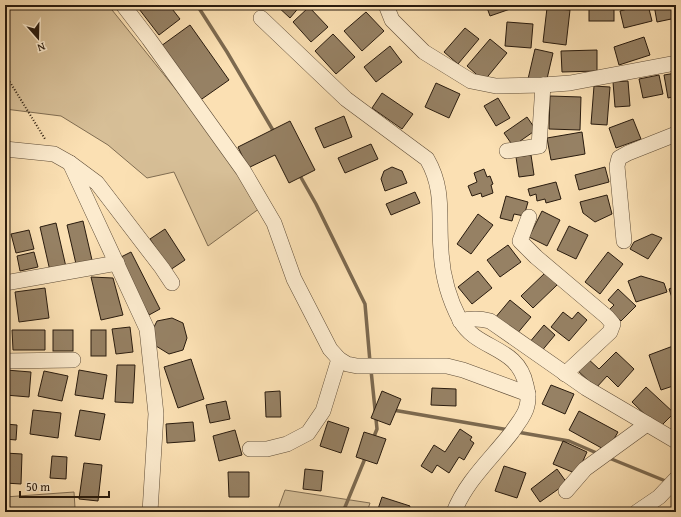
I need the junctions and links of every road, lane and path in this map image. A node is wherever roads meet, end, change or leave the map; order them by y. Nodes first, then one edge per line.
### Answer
1 (122, 5) edge
2 (386, 5) edge
3 (261, 18) dead end
4 (676, 63) edge
5 (5, 74) edge
6 (543, 85) junction
7 (676, 134) edge
8 (5, 149) edge
9 (507, 151) dead end
10 (54, 154) junction
11 (70, 163) junction
12 (528, 217) dead end
13 (624, 241) dead end
14 (117, 263) junction
15 (5, 283) edge
16 (172, 283) dead end
17 (460, 321) junction
18 (339, 359) junction
19 (73, 360) dead end
20 (5, 361) edge
21 (565, 374) junction
22 (528, 394) junction
23 (647, 424) junction
24 (676, 441) edge
25 (250, 449) dead end
26 (676, 479) edge
27 (566, 491) dead end
28 (150, 512) edge
29 (454, 512) edge
30 (637, 512) edge

1 - 18 street
2 - 6 street
3 - 17 street
4 - 6 street
5 - 10 path
6 - 9 street
7 - 13 street
8 - 10 street
10 - 11 street
11 - 14 street
11 - 16 street
12 - 21 street
14 - 15 street
14 - 28 street
17 - 21 street
17 - 22 street
18 - 22 street
18 - 25 street
19 - 20 street
21 - 23 street
22 - 29 street
23 - 24 street
23 - 27 street
26 - 30 street

